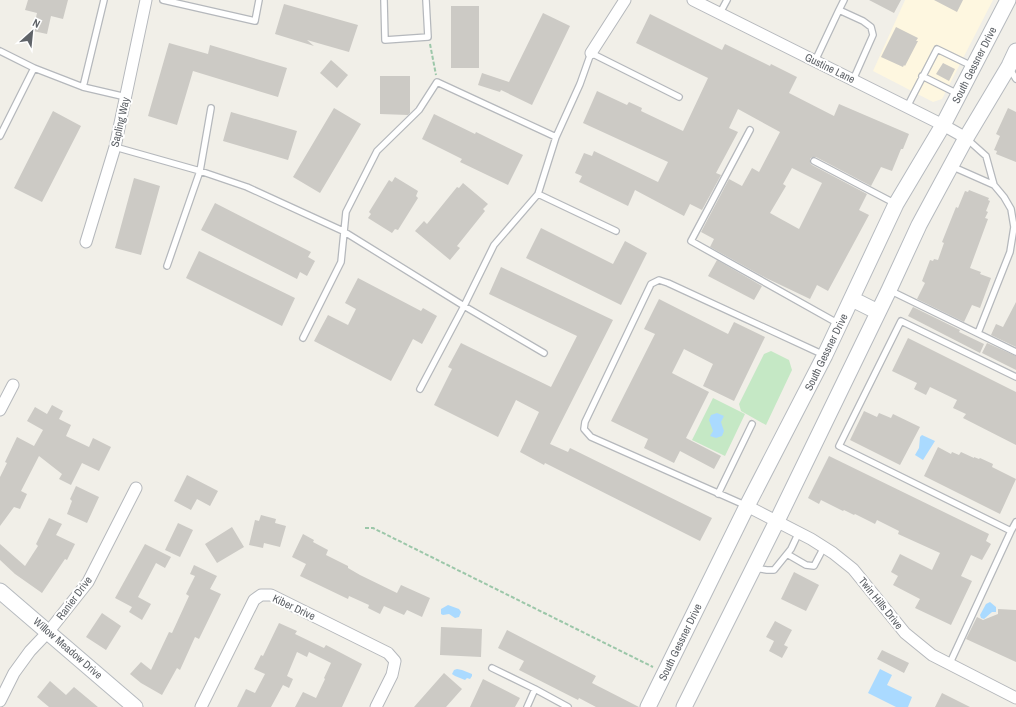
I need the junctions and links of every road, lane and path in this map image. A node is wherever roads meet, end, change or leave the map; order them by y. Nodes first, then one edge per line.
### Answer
1 (104, 0) edge
2 (146, 0) edge
3 (163, 0) edge
4 (260, 0) edge
5 (384, 0) edge
6 (426, 0) edge
7 (625, 0) edge
8 (693, 0) edge
9 (726, 0) edge
10 (844, 0) edge
11 (1010, 2) edge
12 (839, 10) junction
13 (720, 13) junction
14 (428, 37) junction
15 (0, 51) edge
16 (1016, 51) edge
17 (591, 53) junction
18 (815, 61) junction
19 (973, 66) junction
20 (34, 68) junction
21 (1012, 73) edge
22 (922, 76) junction
23 (853, 80) junction
24 (437, 82) junction
25 (83, 87) junction
26 (959, 95) junction
27 (126, 97) junction
28 (679, 97) dead end
29 (907, 107) junction
30 (211, 108) dead end
31 (943, 125) junction
32 (750, 130) dead end
33 (0, 136) edge
34 (556, 137) junction
35 (966, 138) junction
36 (114, 148) junction
37 (814, 161) dead end
38 (951, 166) junction
39 (200, 171) junction
40 (994, 185) junction
41 (538, 194) junction
42 (896, 204) junction
43 (344, 231) junction
44 (616, 231) dead end
45 (86, 242) dead end
46 (167, 266) dead end
47 (889, 290) junction
48 (852, 299) junction
49 (464, 306) junction
50 (878, 312) junction
51 (840, 324) junction
52 (978, 333) junction
53 (303, 338) dead end
54 (1016, 352) edge
55 (544, 353) dead end
56 (824, 355) junction
57 (1016, 377) edge
58 (12, 385) dead end
59 (420, 390) dead end
60 (0, 410) edge
61 (752, 424) dead end
62 (136, 488) dead end
63 (718, 494) junction
64 (747, 506) junction
65 (777, 521) junction
66 (1016, 522) edge
67 (365, 528) dead end
68 (1011, 531) junction
69 (799, 532) junction
70 (824, 547) junction
71 (788, 554) junction
72 (754, 568) junction
73 (0, 590) edge
74 (49, 631) junction
75 (949, 665) junction
76 (492, 668) dead end
77 (665, 673) junction
78 (535, 689) junction
79 (1016, 698) edge
80 (0, 701) edge
81 (135, 707) edge
82 (201, 707) edge
83 (376, 707) edge
84 (527, 707) edge
85 (568, 707) edge
86 (648, 707) edge
87 (684, 707) edge

1 - 25 lane
2 - 27 street, Sapling Way
3 - 4 lane
5 - 14 lane
6 - 14 lane
7 - 17 street
8 - 13 street, Gustine Lane
9 - 13 lane
10 - 12 lane
11 - 19 main road, South Gessner Drive
12 - 18 lane
12 - 23 lane
13 - 18 street, Gustine Lane
14 - 24 path
15 - 20 lane
16 - 21 main road
17 - 28 lane
17 - 34 lane
18 - 23 street, Gustine Lane
19 - 22 lane
19 - 26 main road, South Gessner Drive
20 - 25 lane
20 - 33 lane
21 - 35 main road
22 - 26 lane
22 - 29 lane
23 - 29 street, Gustine Lane
24 - 34 lane
24 - 43 lane
25 - 27 lane
26 - 31 main road, South Gessner Drive
27 - 36 street, Sapling Way
29 - 31 street, Gustine Lane
30 - 39 lane
31 - 35 street, Gustine Lane
31 - 42 main road, South Gessner Drive
32 - 51 lane
34 - 41 lane
35 - 38 main road
35 - 40 lane
36 - 39 lane
36 - 45 street, Sapling Way
37 - 42 lane
38 - 40 lane
38 - 47 main road
39 - 43 lane
39 - 46 lane
40 - 52 lane
41 - 44 lane
41 - 49 lane
42 - 48 main road, South Gessner Drive
43 - 49 lane
43 - 53 lane
47 - 50 main road
47 - 52 lane
48 - 50 main road
48 - 51 main road, South Gessner Drive
49 - 55 lane
49 - 59 lane
50 - 65 main road
51 - 56 main road, South Gessner Drive
52 - 54 lane
56 - 63 lane
56 - 64 main road, South Gessner Drive
57 - 68 lane
58 - 60 street
61 - 63 lane
62 - 74 street, Ranier Drive
63 - 64 lane
64 - 65 street, Twin Hills Drive
64 - 77 main road, South Gessner Drive
65 - 69 street, Twin Hills Drive
65 - 72 main road
66 - 68 lane
67 - 77 path
68 - 75 lane
69 - 70 street, Twin Hills Drive
69 - 71 lane
70 - 71 lane
70 - 75 street, Twin Hills Drive
71 - 72 lane
72 - 87 main road
73 - 74 main road, Willow Meadow Drive
74 - 80 street, Ranier Drive
74 - 81 main road, Willow Meadow Drive
75 - 79 street, Twin Hills Drive
76 - 78 lane
77 - 86 main road, South Gessner Drive
78 - 84 lane
78 - 85 lane
82 - 83 street, Kiber Drive

